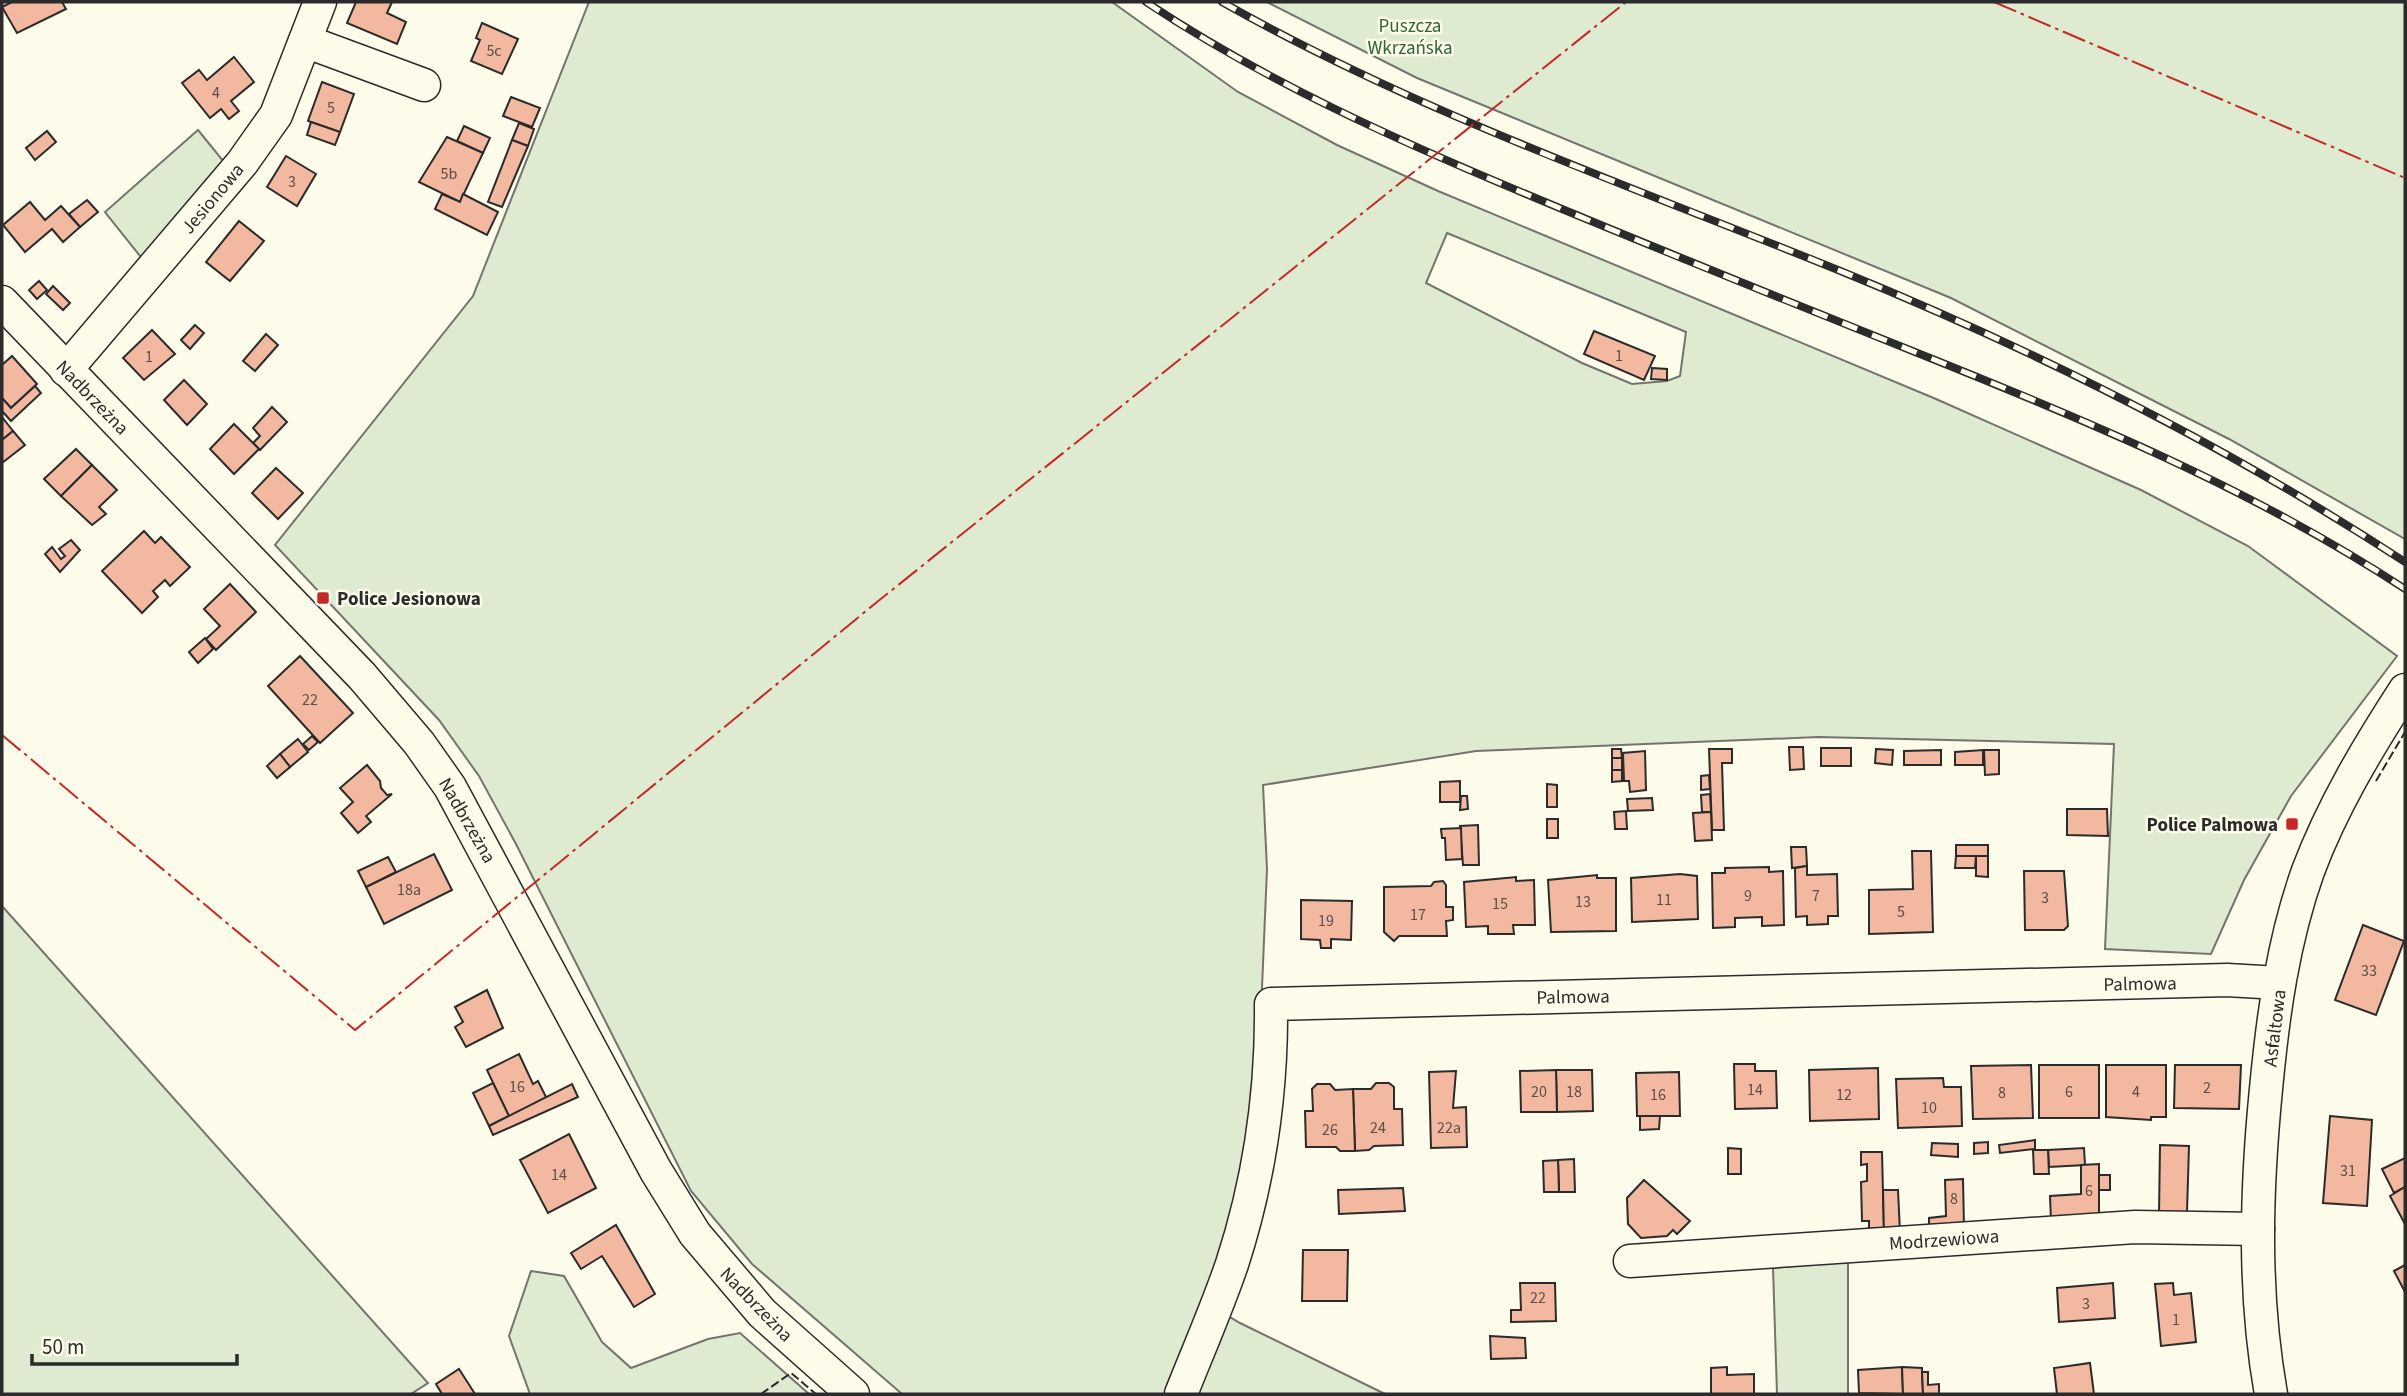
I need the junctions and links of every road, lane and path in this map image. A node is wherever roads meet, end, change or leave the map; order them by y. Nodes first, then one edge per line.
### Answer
1 (320, 2) edge
2 (305, 41) junction
3 (424, 85) dead end
4 (2, 302) edge
5 (66, 370) junction
6 (2405, 690) edge
7 (2279, 983) junction
8 (2258, 1229) junction
9 (1630, 1261) dead end
10 (853, 1394) edge
11 (1181, 1394) edge
12 (2271, 1394) edge

1 - 2 street, Jesionowa
2 - 3 street
2 - 5 street, Jesionowa
4 - 5 street, Nadbrzeżna
5 - 10 street, Nadbrzeżna
6 - 7 street, Asfaltowa
7 - 8 street, Asfaltowa
7 - 11 street, Palmowa
8 - 9 street, Modrzewiowa
8 - 12 street, Asfaltowa

